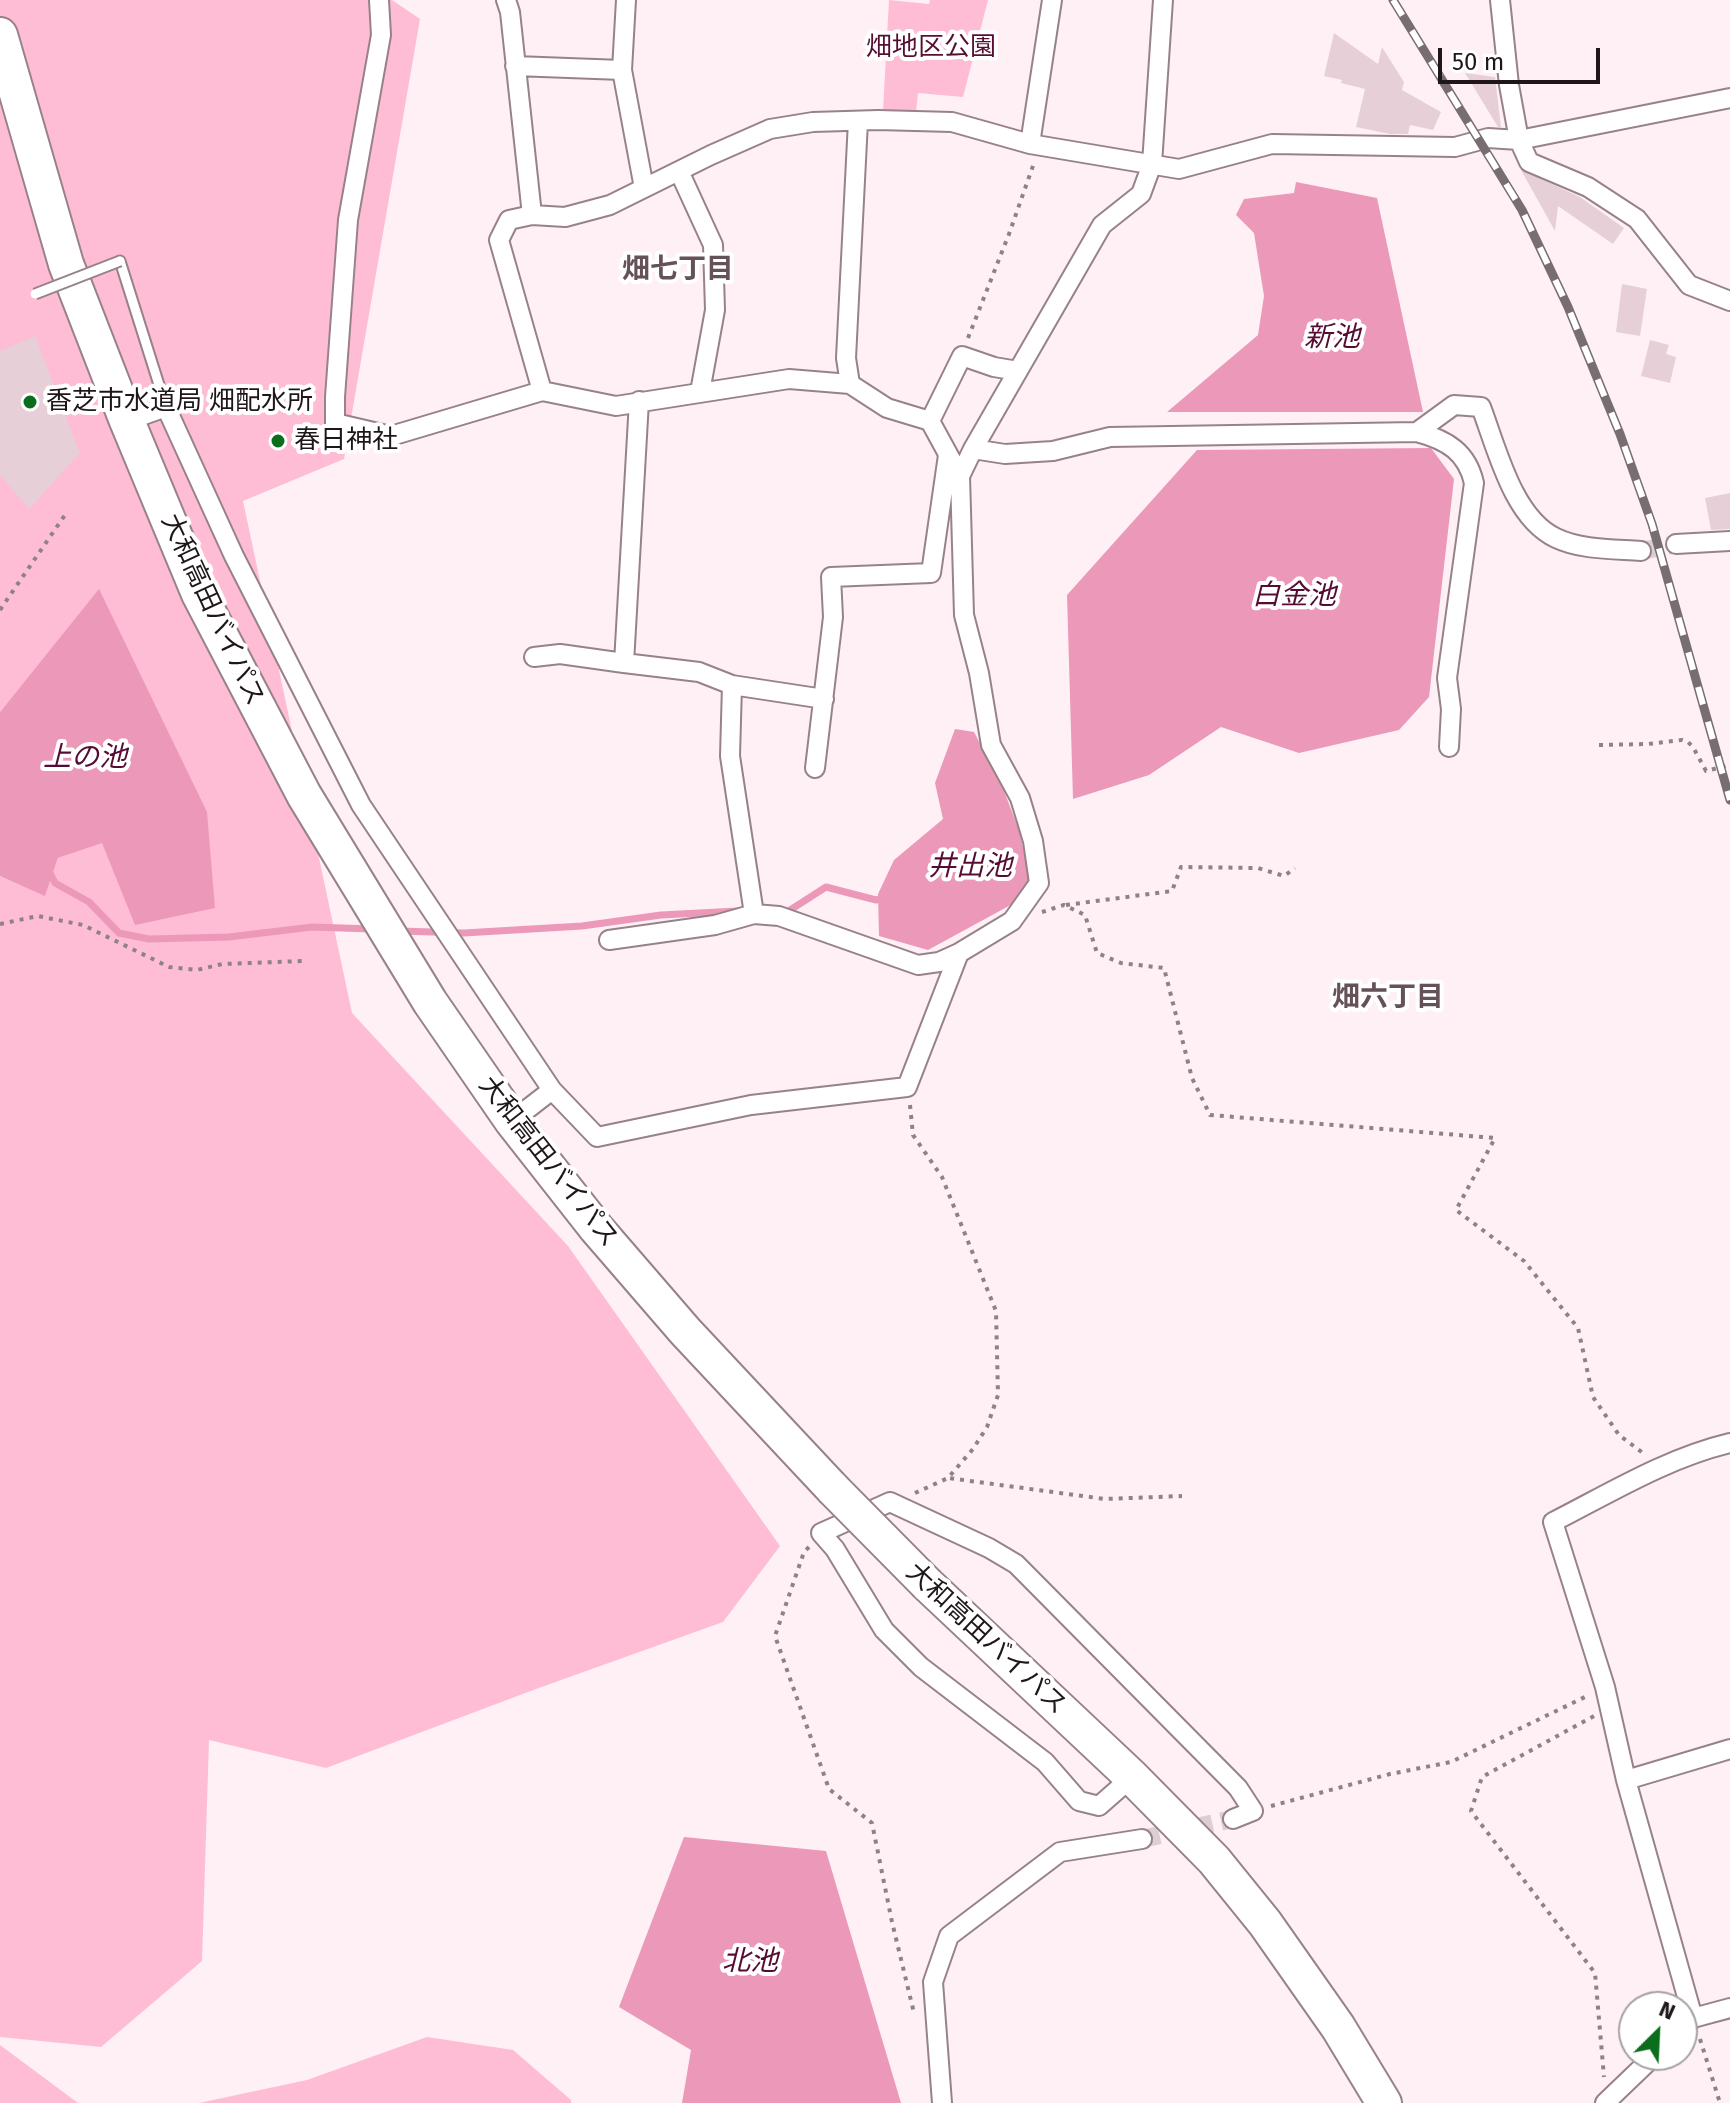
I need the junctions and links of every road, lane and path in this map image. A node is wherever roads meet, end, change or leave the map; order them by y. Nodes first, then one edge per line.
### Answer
1 (379, 0) edge
2 (506, 0) edge
3 (626, 0) edge
4 (1052, 0) edge
5 (1163, 0) edge
6 (1500, 0) edge
7 (0, 35) edge
8 (515, 66) junction
9 (622, 70) junction
10 (1730, 98) edge
11 (858, 121) junction
12 (1519, 140) junction
13 (1035, 145) junction
14 (1152, 164) junction
15 (679, 171) junction
16 (644, 188) junction
17 (532, 215) junction
18 (35, 294) dead end
19 (1730, 301) edge
20 (962, 356) junction
21 (1018, 371) junction
22 (850, 384) junction
23 (542, 391) junction
24 (700, 392) junction
25 (639, 401) junction
26 (166, 407) junction
27 (127, 421) junction
28 (930, 421) junction
29 (1417, 432) junction
30 (973, 449) junction
31 (948, 455) junction
32 (960, 476) junction
33 (67, 512) dead end
34 (1730, 541) edge
35 (1676, 544) tunnel mouth
36 (1641, 551) tunnel mouth
37 (0, 610) edge
38 (534, 657) dead end
39 (624, 663) junction
40 (732, 685) junction
41 (824, 699) junction
42 (1599, 745) dead end
43 (1449, 747) dead end
44 (1730, 765) edge
45 (815, 768) dead end
46 (1295, 868) dead end
47 (1064, 905) junction
48 (754, 914) junction
49 (1012, 921) junction
50 (0, 924) edge
51 (609, 940) dead end
52 (959, 953) junction
53 (304, 961) dead end
54 (907, 1087) junction
55 (552, 1090) junction
56 (512, 1121) junction
57 (1730, 1443) edge
58 (1660, 1467) junction
59 (948, 1478) junction
60 (1182, 1496) dead end
61 (890, 1502) junction
62 (821, 1533) junction
63 (1605, 1687) junction
64 (1610, 1707) junction
65 (1730, 1749) edge
66 (1132, 1777) junction
67 (1626, 1780) junction
68 (1253, 1811) junction
69 (1233, 1819) tunnel mouth
70 (1142, 1839) tunnel mouth
71 (1680, 1991) edge
72 (1730, 2008) edge
73 (913, 2012) dead end
74 (1698, 2019) edge
75 (1698, 2048) edge
76 (1638, 2071) edge
77 (942, 2103) edge
78 (1384, 2103) edge
79 (1605, 2103) edge
80 (1720, 2103) edge

1 - 23 street
2 - 8 street
3 - 9 street
4 - 13 street
5 - 14 street
6 - 12 street
7 - 27 highway, 大和高田バイパス
8 - 9 street
8 - 17 street
9 - 16 street
10 - 12 street
11 - 13 street
11 - 15 street
11 - 22 street
12 - 14 street
12 - 19 street
13 - 14 street
13 - 20 path
14 - 21 street
15 - 16 street
15 - 24 street
16 - 17 street
17 - 23 street
18 - 26 lane, bridge
20 - 21 street
20 - 28 street
21 - 30 street
22 - 24 street
22 - 28 street
23 - 25 street
24 - 25 street
25 - 39 street
26 - 27 street
26 - 55 street
27 - 56 highway, 大和高田バイパス
28 - 31 street
29 - 30 street
29 - 36 street
29 - 43 street
30 - 32 street
31 - 32 street
31 - 41 street
32 - 49 street
33 - 37 path
34 - 35 street
38 - 39 street
39 - 40 street
40 - 41 street
40 - 48 street
41 - 45 street
42 - 44 path
46 - 47 path
47 - 49 path
47 - 58 path
48 - 51 street
48 - 52 street
49 - 52 street
50 - 53 path
52 - 54 street
54 - 55 street
54 - 59 path
55 - 56 street
56 - 66 highway, 大和高田バイパス, bridge
57 - 58 street
58 - 63 street
59 - 60 path
59 - 61 path
61 - 62 street
61 - 68 street
62 - 66 street
62 - 73 path
63 - 64 street
63 - 68 path
64 - 67 street
64 - 79 path
65 - 67 street
66 - 78 highway, 大和高田バイパス
67 - 71 street
68 - 69 street
70 - 77 street
72 - 74 street
75 - 80 path
76 - 79 street

